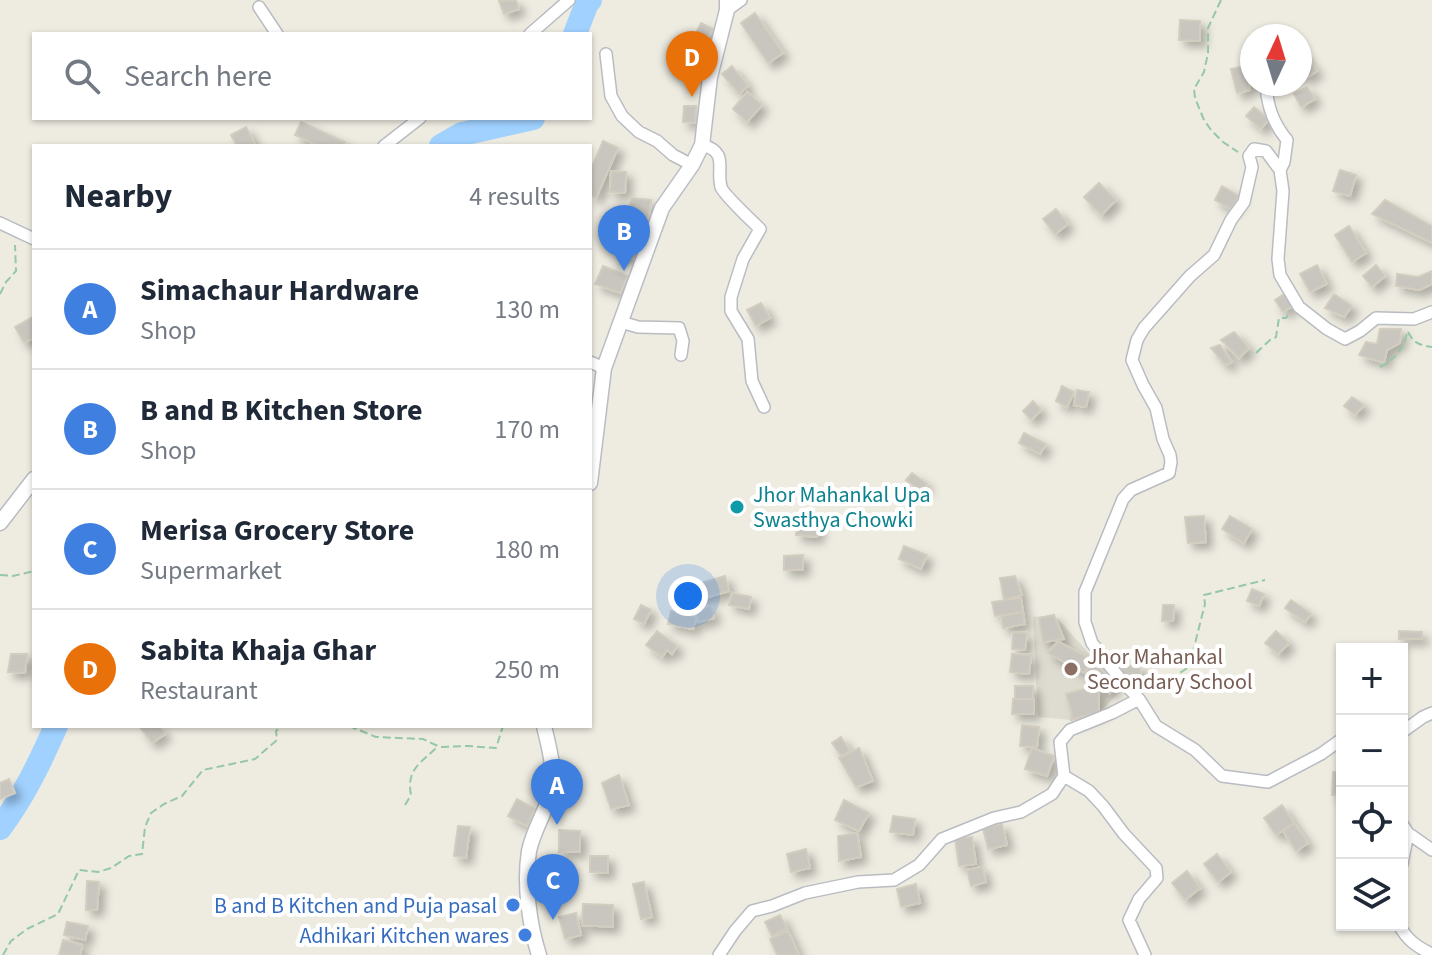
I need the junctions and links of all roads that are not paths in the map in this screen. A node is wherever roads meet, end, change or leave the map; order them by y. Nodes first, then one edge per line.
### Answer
1 (569, 0) edge
2 (741, 0) edge
3 (727, 5) edge
4 (259, 7) dead end
5 (276, 32) edge
6 (532, 32) edge
7 (606, 54) dead end
8 (1267, 96) edge
9 (417, 120) edge
10 (387, 144) edge
11 (702, 145) junction
12 (692, 165) junction
13 (1280, 170) junction
14 (0, 223) edge
15 (32, 238) edge
16 (1432, 312) edge
17 (621, 322) junction
18 (681, 355) dead end
19 (597, 365) edge
20 (764, 407) dead end
21 (592, 473) edge
22 (32, 482) edge
23 (0, 523) edge
24 (1139, 699) junction
25 (1432, 713) edge
26 (544, 728) edge
27 (1408, 728) edge
28 (1336, 743) edge
29 (1064, 776) junction
30 (1408, 831) edge
31 (1432, 850) edge
32 (1402, 931) edge
33 (1432, 954) edge
34 (539, 955) edge
35 (719, 955) edge
36 (1145, 955) edge

1 - 6 street
2 - 3 street
3 - 11 main road
4 - 5 street
7 - 12 street
8 - 13 street
9 - 10 street
11 - 12 main road
11 - 20 street
12 - 17 main road
13 - 16 street
13 - 24 street
14 - 15 street
17 - 18 street
17 - 19 main road
19 - 21 main road
22 - 23 main road
24 - 28 street
24 - 29 street
25 - 27 street
26 - 34 main road
29 - 35 street
29 - 36 street
30 - 31 street
32 - 33 street

